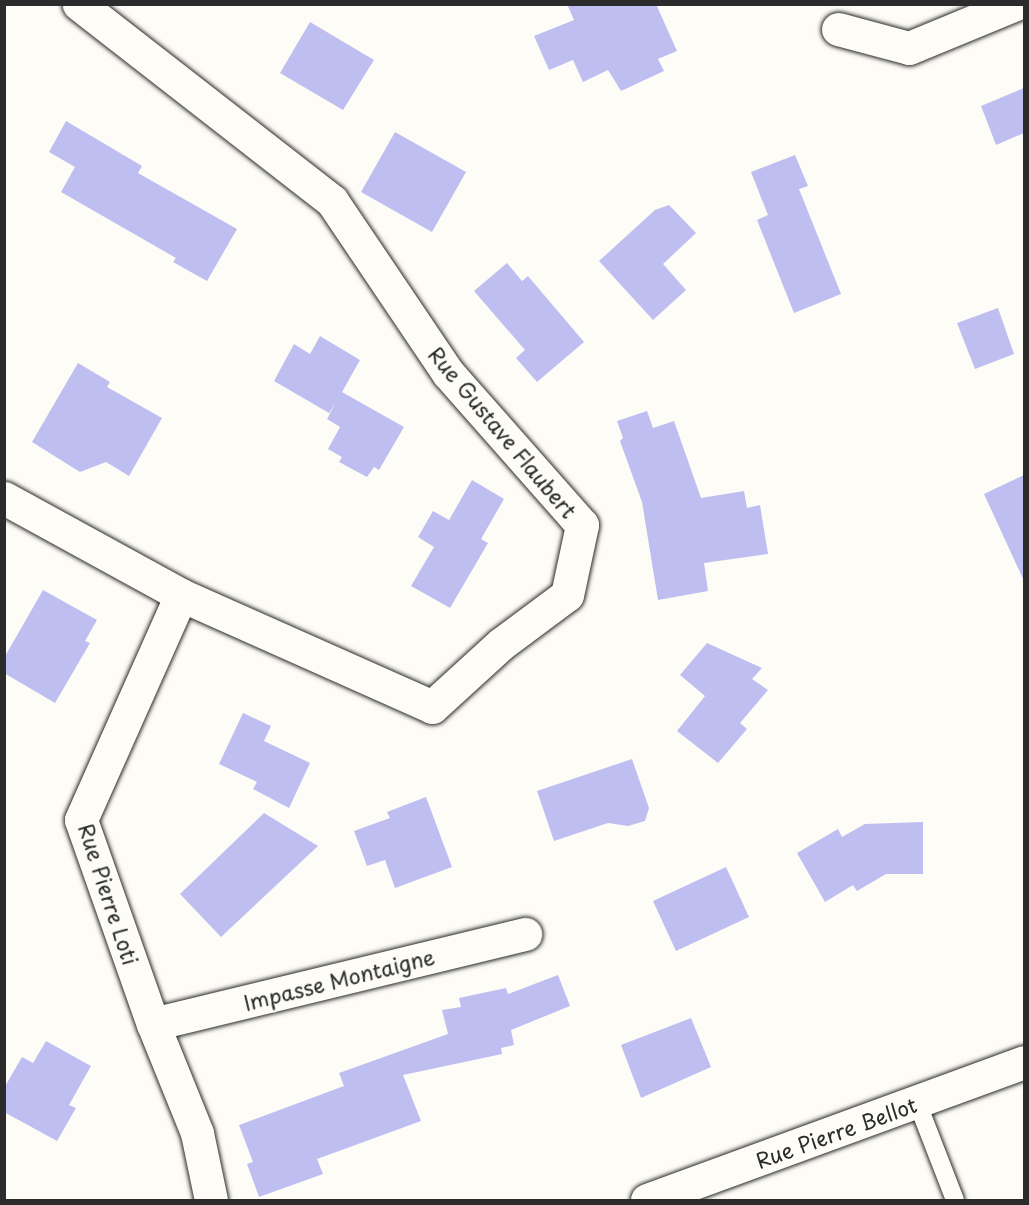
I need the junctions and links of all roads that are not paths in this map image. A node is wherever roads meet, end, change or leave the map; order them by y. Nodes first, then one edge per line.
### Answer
1 (79, 4) edge
2 (1016, 4) edge
3 (838, 28) dead end
4 (4, 498) edge
5 (181, 595) junction
6 (525, 934) dead end
7 (153, 1024) junction
8 (1024, 1062) edge
9 (917, 1102) junction
10 (211, 1200) edge
11 (646, 1200) edge
12 (955, 1200) edge

1 - 5 street, Rue Gustave Flaubert
2 - 3 street
4 - 5 street
5 - 7 street, Rue Pierre Loti
6 - 7 street, Impasse Montaigne
7 - 10 street, Rue Pierre Loti
8 - 9 street, Rue Pierre Bellot
9 - 11 street, Rue Pierre Bellot
9 - 12 lane

